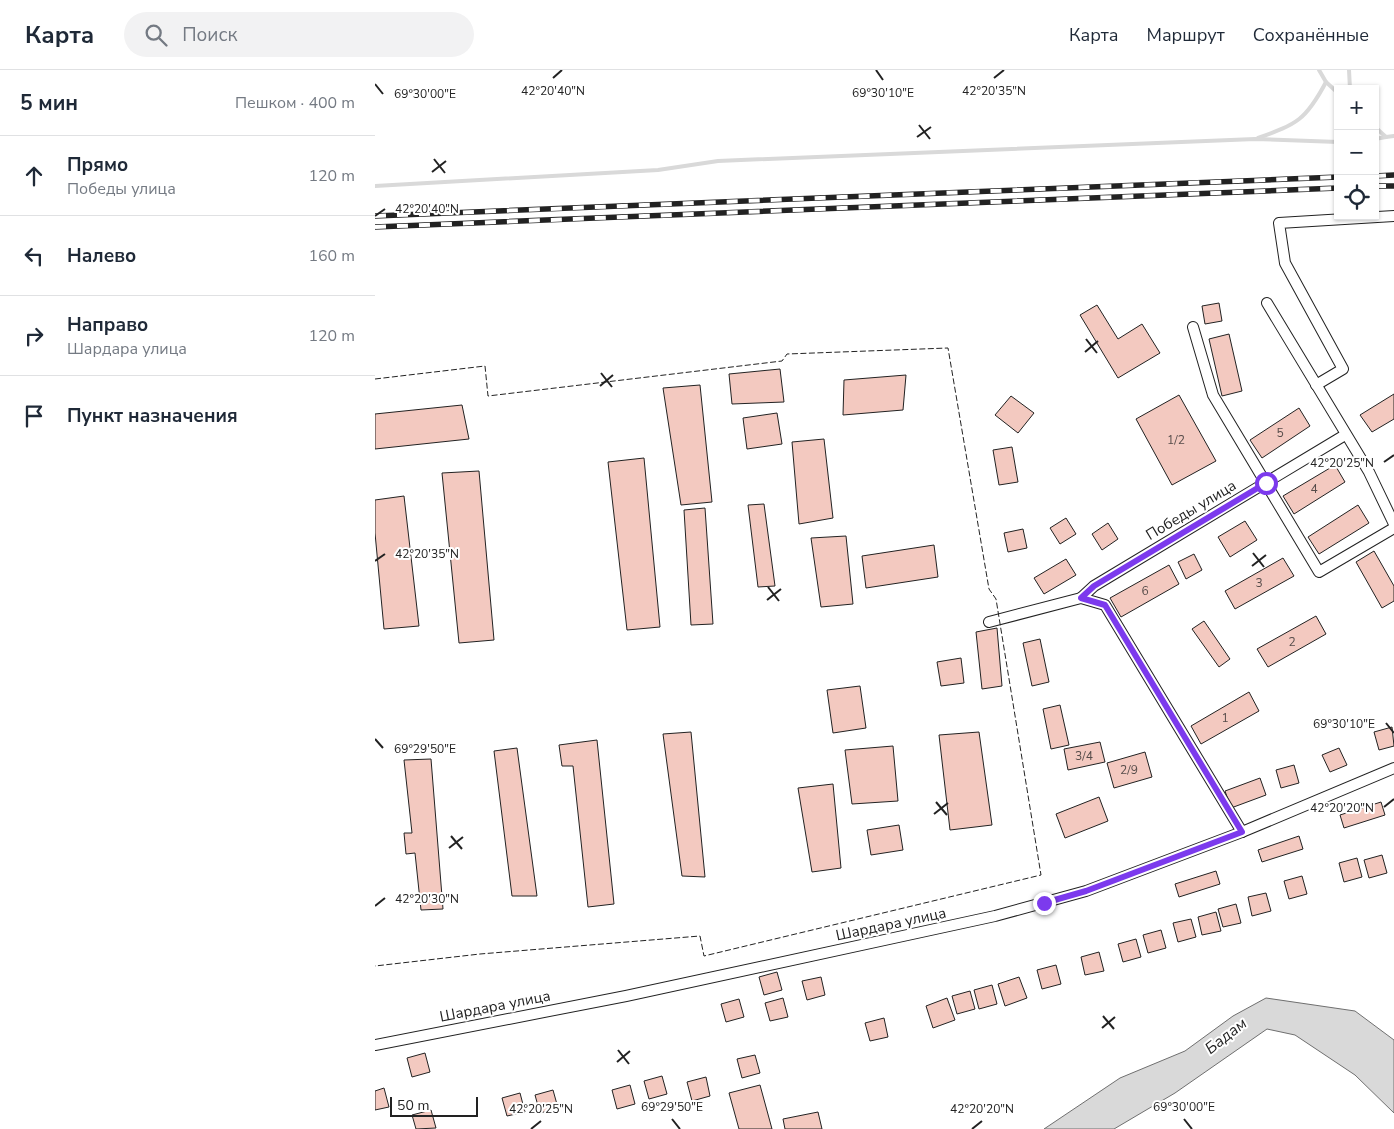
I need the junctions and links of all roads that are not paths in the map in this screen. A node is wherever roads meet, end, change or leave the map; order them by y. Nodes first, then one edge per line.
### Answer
1 (1394, 216) edge
2 (1267, 303) dead end
3 (1193, 327) dead end
4 (1316, 385) junction
5 (1345, 435) junction
6 (1266, 483) junction
7 (1394, 524) edge
8 (1394, 528) edge
9 (1081, 598) junction
10 (989, 622) dead end
11 (1394, 768) edge
12 (1242, 832) junction
13 (375, 1045) edge

1 - 4 street
2 - 4 street
3 - 6 street
4 - 5 street
5 - 6 street, Победы улица
5 - 7 street
6 - 8 street
6 - 9 street, Победы улица
9 - 10 street
9 - 12 street
11 - 12 street, Шардара улица
12 - 13 street, Шардара улица

